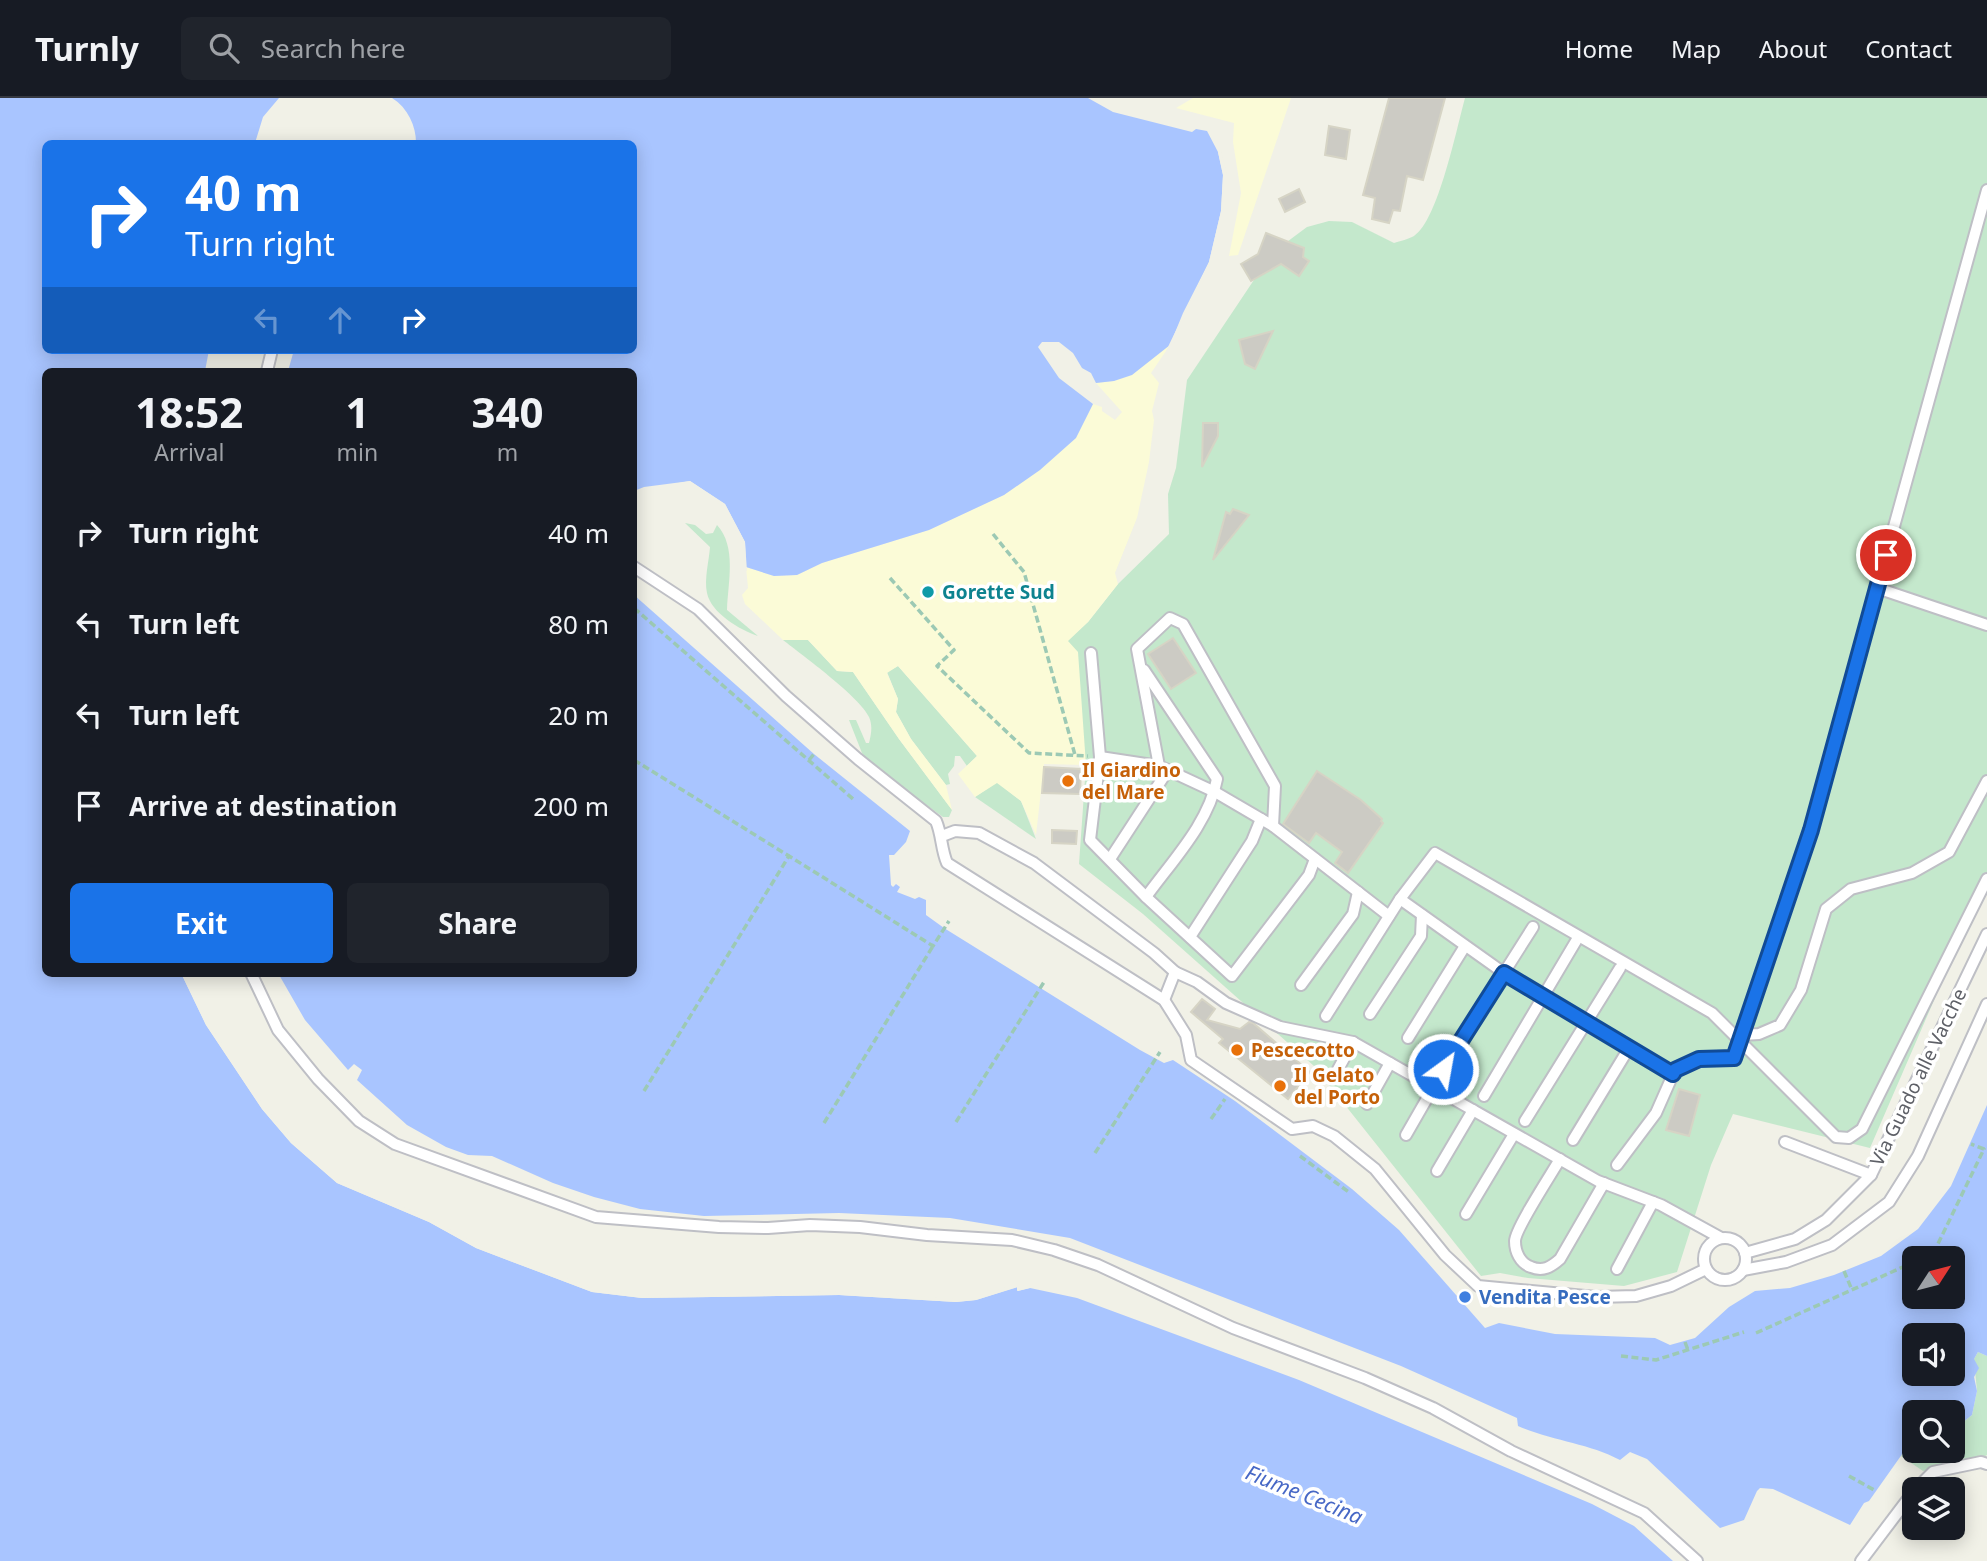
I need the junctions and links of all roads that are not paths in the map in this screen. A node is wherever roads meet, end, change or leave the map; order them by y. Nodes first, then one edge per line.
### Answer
1 (1987, 190) edge
2 (637, 569) edge
3 (1877, 588) junction
4 (1987, 625) edge
5 (1091, 653) dead end
6 (1140, 665) junction
7 (1100, 757) junction
8 (1164, 768) junction
9 (1987, 781) edge
10 (1214, 792) junction
11 (1261, 819) junction
12 (1273, 826) junction
13 (942, 836) junction
14 (1110, 859) junction
15 (1315, 859) junction
16 (1987, 879) edge
17 (1358, 892) junction
18 (1146, 897) junction
19 (1400, 899) junction
20 (1422, 915) junction
21 (1389, 916) junction
22 (1532, 927) dead end
23 (1987, 934) edge
24 (1190, 937) junction
25 (1576, 941) dead end
26 (1465, 946) junction
27 (1620, 968) dead end
28 (1175, 972) junction
29 (1504, 973) junction
30 (253, 977) edge
31 (1301, 985) dead end
32 (1544, 997) junction
33 (1164, 1000) junction
34 (1987, 1004) edge
35 (1370, 1014) dead end
36 (1326, 1016) dead end
37 (1586, 1022) junction
38 (1408, 1038) dead end
39 (1741, 1038) junction
40 (1353, 1042) junction
41 (1629, 1048) junction
42 (1390, 1063) junction
43 (1443, 1069) dead end
44 (1336, 1073) dead end
45 (1673, 1074) junction
46 (1433, 1088) junction
47 (1484, 1096) dead end
48 (1367, 1104) dead end
49 (1473, 1110) junction
50 (1525, 1121) dead end
51 (1514, 1134) junction
52 (1406, 1135) dead end
53 (1573, 1140) dead end
54 (1784, 1142) dead end
55 (1560, 1159) junction
56 (1617, 1165) dead end
57 (1437, 1171) dead end
58 (1871, 1175) junction
59 (1604, 1183) junction
60 (1653, 1202) junction
61 (1466, 1214) dead end
62 (1721, 1238) junction
63 (1745, 1253) junction
64 (1617, 1269) dead end
65 (1706, 1269) junction
66 (1743, 1269) junction
67 (1987, 1464) edge
68 (1928, 1477) edge
69 (1902, 1507) edge
70 (1697, 1561) edge
71 (1861, 1561) edge

1 - 3 lane
2 - 13 lane
3 - 4 lane
3 - 39 lane
5 - 7 lane
6 - 8 lane
6 - 10 lane
6 - 12 lane
7 - 8 lane
7 - 14 lane
8 - 10 lane
8 - 14 lane
9 - 39 lane
10 - 11 lane
10 - 18 lane
11 - 12 lane
11 - 24 lane
12 - 15 lane
13 - 28 lane
13 - 33 lane
14 - 18 lane
15 - 17 lane
15 - 24 lane
16 - 39 lane
17 - 21 lane
17 - 31 lane
18 - 24 lane
19 - 20 lane
19 - 21 lane
19 - 39 lane
20 - 26 lane
20 - 35 lane
21 - 36 lane
22 - 29 lane
23 - 58 lane, Via Guado alle Vacche
25 - 32 lane
26 - 29 lane
26 - 38 lane
27 - 37 lane
28 - 33 lane
28 - 40 lane
29 - 32 lane
29 - 43 lane
30 - 70 lane
32 - 37 lane
32 - 47 lane
33 - 65 lane
34 - 66 lane
37 - 41 lane
37 - 50 lane
39 - 45 lane
40 - 42 lane
40 - 44 lane
41 - 45 lane
41 - 53 lane
42 - 46 lane
42 - 48 lane
45 - 56 lane
46 - 49 lane
46 - 52 lane
49 - 51 lane
49 - 57 lane
51 - 55 lane
51 - 61 lane
54 - 58 lane, Via Guado alle Vacche
55 - 59 lane
55 - 59 lane
58 - 63 lane
59 - 60 lane
60 - 62 lane
60 - 64 lane
62 - 63 lane
62 - 65 lane
63 - 66 lane
65 - 66 lane
67 - 68 lane
69 - 71 lane

